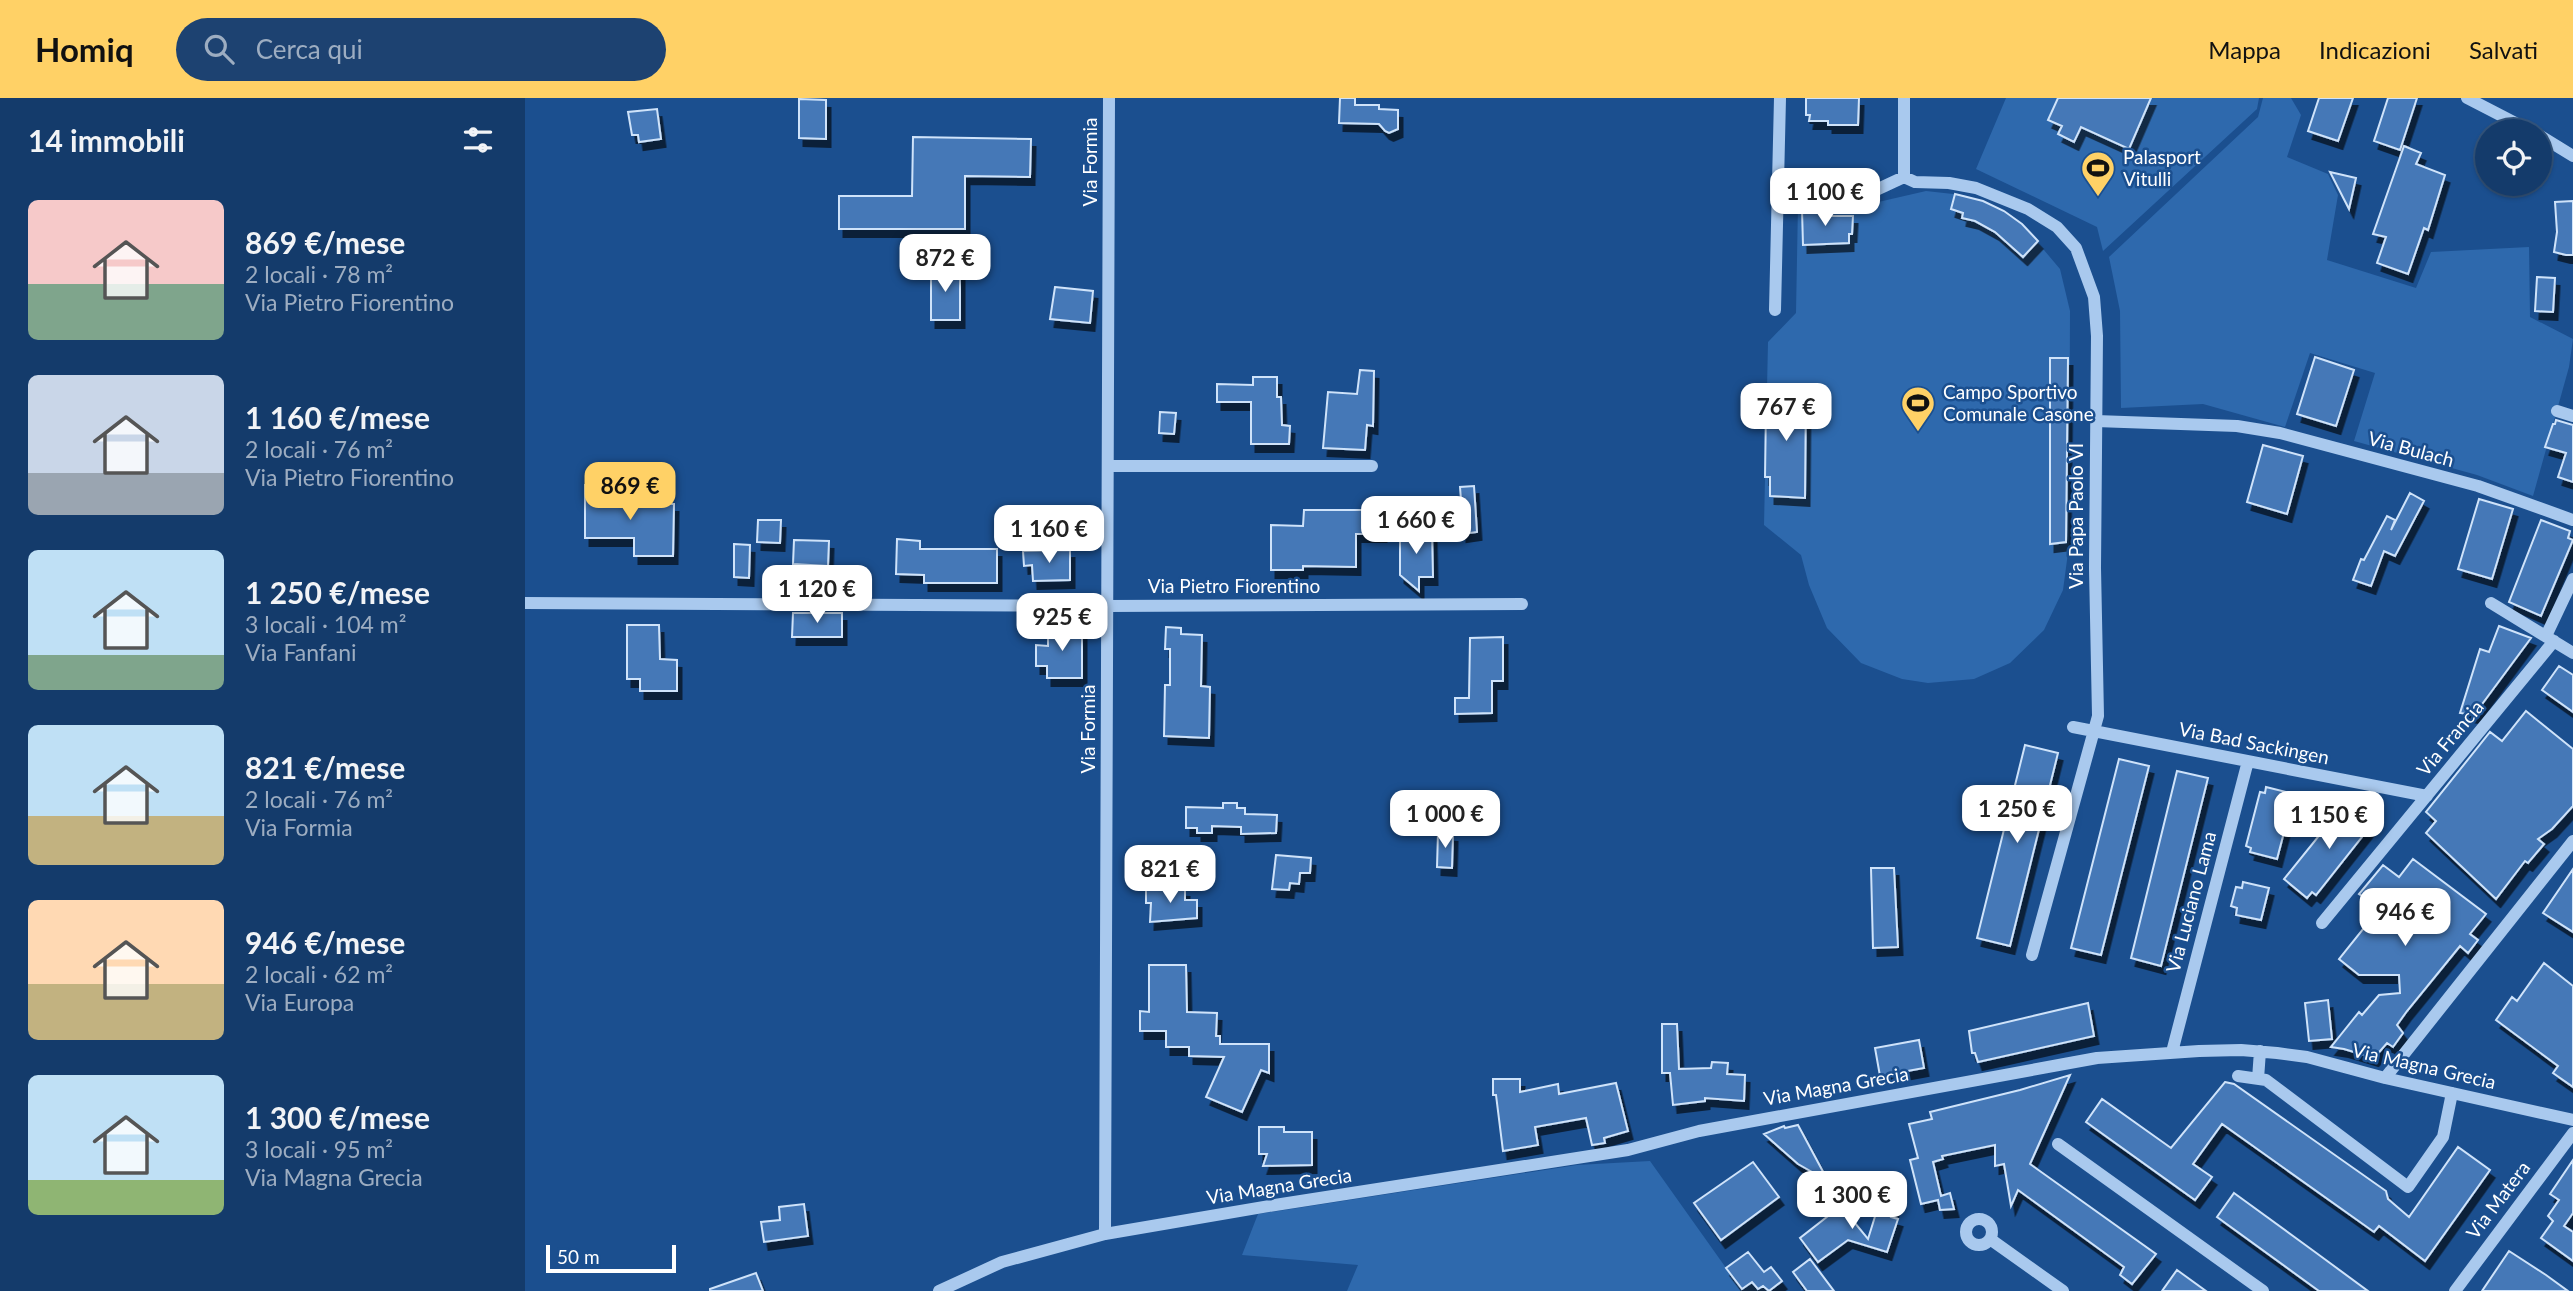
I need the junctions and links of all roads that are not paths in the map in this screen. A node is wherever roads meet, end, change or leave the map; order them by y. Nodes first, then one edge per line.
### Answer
1 (1109, 98) edge
2 (1780, 98) edge
3 (1904, 98) edge
4 (2467, 98) edge
5 (2508, 119) edge
6 (2552, 143) edge
7 (2573, 156) edge
8 (1904, 177) junction
9 (1778, 191) junction
10 (1775, 310) dead end
11 (2557, 411) dead end
12 (2573, 416) edge
13 (2096, 421) junction
14 (1372, 466) dead end
15 (1108, 467) junction
16 (2573, 520) edge
17 (2573, 579) edge
18 (525, 603) edge
19 (2491, 603) dead end
20 (1523, 604) dead end
21 (1107, 606) junction
22 (2550, 639) junction
23 (2573, 653) edge
24 (2073, 727) dead end
25 (2093, 732) junction
26 (2248, 761) junction
27 (2427, 796) junction
28 (2573, 841) edge
29 (2322, 923) dead end
30 (2032, 955) dead end
31 (2260, 1051) junction
32 (2172, 1052) junction
33 (2238, 1076) dead end
34 (2385, 1078) junction
35 (2258, 1079) junction
36 (2452, 1093) junction
37 (2573, 1120) edge
38 (2573, 1133) edge
39 (2059, 1144) dead end
40 (1105, 1234) junction
41 (1990, 1239) dead end
42 (939, 1291) edge
43 (2063, 1291) edge
44 (2263, 1291) edge
45 (2455, 1291) edge

1 - 15 street, Via Formia
2 - 9 street
3 - 8 street
4 - 5 street
6 - 7 street
8 - 9 street
8 - 13 street, Via Papa Paolo VI
9 - 10 street
11 - 12 street
13 - 16 street, Via Bulach
13 - 25 street, Via Papa Paolo VI
14 - 15 street
15 - 21 street, Via Formia
17 - 22 street, Via Francia
18 - 21 street, Via Pietro Fiorentino
19 - 22 street
20 - 21 street, Via Pietro Fiorentino
21 - 40 street, Via Formia
22 - 23 street
22 - 27 street, Via Francia
24 - 25 street, Via Bad Sackingen
25 - 26 street, Via Bad Sackingen
25 - 30 street, Via Papa Paolo VI
26 - 27 street, Via Bad Sackingen
26 - 32 street, Via Luciano Lama
27 - 29 street, Via Francia
28 - 34 street
31 - 32 street, Via Magna Grecia
31 - 34 street, Via Magna Grecia
31 - 35 street
32 - 40 street, Via Magna Grecia
33 - 35 street
34 - 36 street, Via Magna Grecia
35 - 36 street
36 - 37 street, Via Magna Grecia
38 - 45 street, Via Matera
39 - 44 street
40 - 42 street, Via Magna Grecia
41 - 43 street

